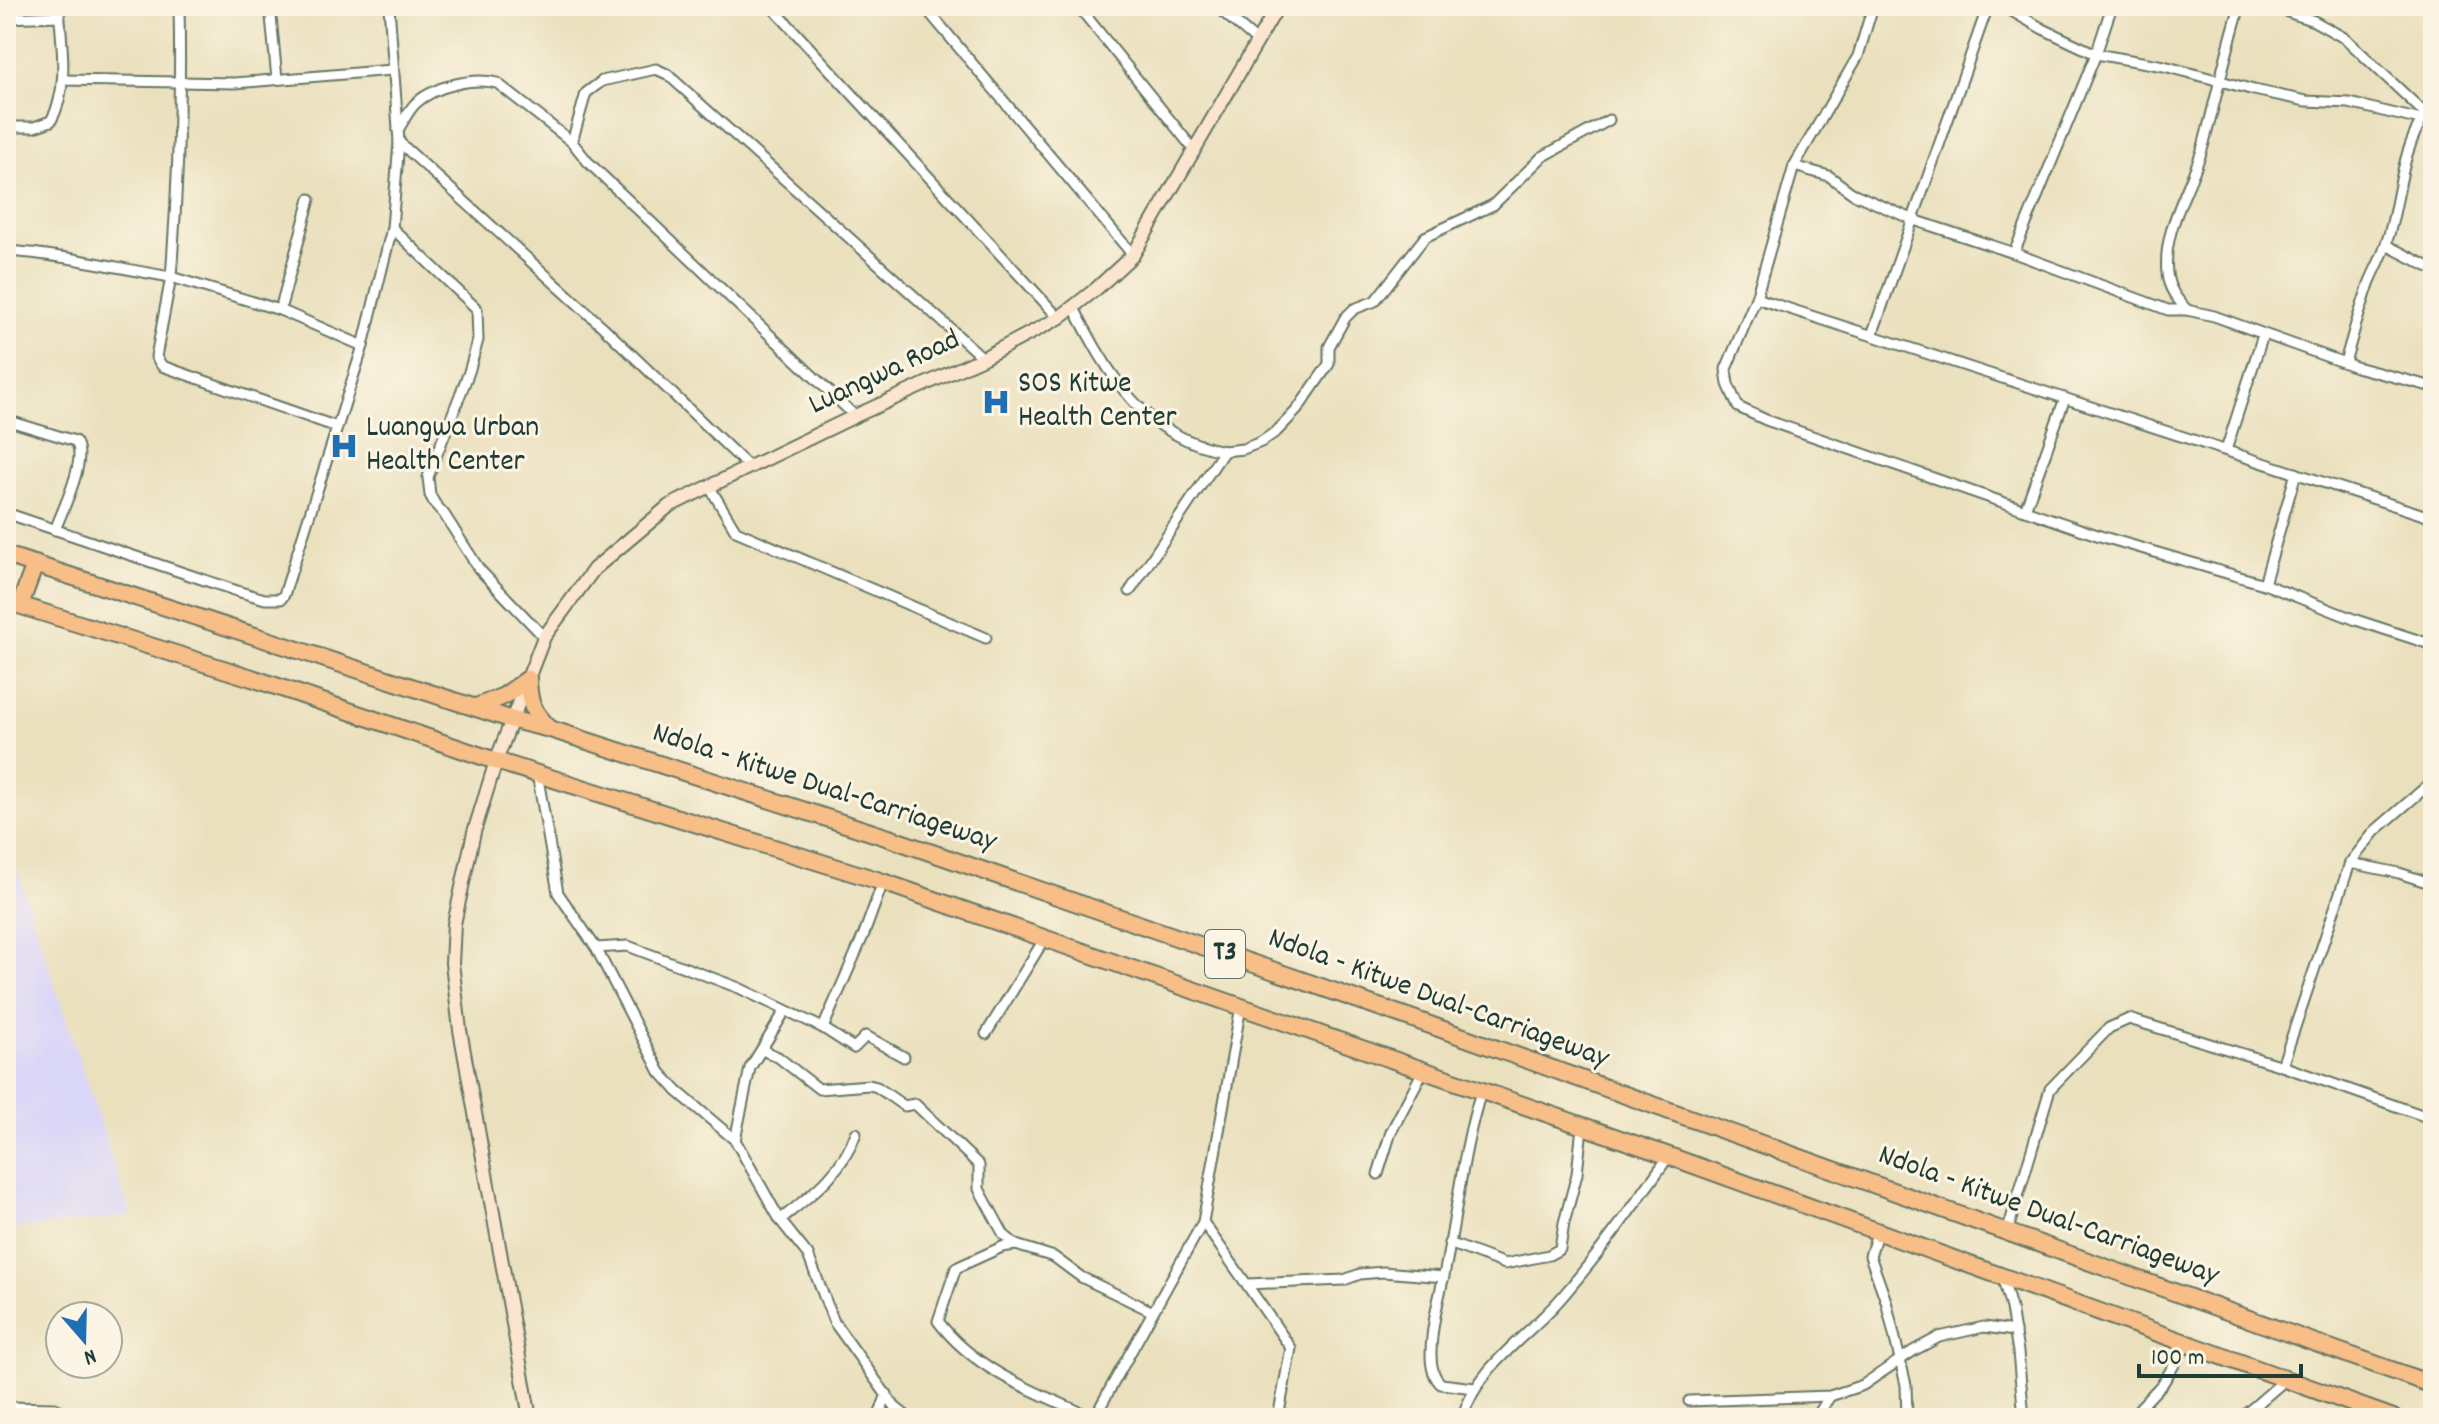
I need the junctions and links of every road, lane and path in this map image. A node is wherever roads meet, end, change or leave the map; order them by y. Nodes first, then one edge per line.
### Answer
1 (179, 6) edge
2 (270, 6) edge
3 (389, 6) edge
4 (771, 6) edge
5 (924, 6) edge
6 (1078, 6) edge
7 (1216, 6) edge
8 (1278, 6) edge
9 (1873, 6) edge
10 (1988, 6) edge
11 (2003, 6) edge
12 (2112, 6) edge
13 (2240, 6) edge
14 (2281, 6) edge
15 (59, 11) edge
16 (6, 18) edge
17 (1258, 42) junction
18 (2096, 54) junction
19 (392, 70) junction
20 (277, 79) junction
21 (63, 80) junction
22 (2218, 81) junction
23 (181, 83) junction
24 (2427, 118) edge
25 (1609, 120) dead end
26 (6, 127) edge
27 (398, 130) junction
28 (399, 142) junction
29 (572, 142) junction
30 (1195, 151) junction
31 (1794, 166) junction
32 (310, 199) dead end
33 (1914, 220) junction
34 (392, 228) junction
35 (2386, 245) junction
36 (6, 251) edge
37 (2014, 253) junction
38 (1133, 255) junction
39 (2433, 269) edge
40 (171, 277) junction
41 (1756, 298) junction
42 (1074, 308) junction
43 (280, 310) junction
44 (2187, 310) junction
45 (1059, 318) junction
46 (1872, 335) junction
47 (2263, 335) junction
48 (363, 346) junction
49 (983, 358) junction
50 (2345, 362) junction
51 (2433, 387) edge
52 (2065, 398) junction
53 (855, 416) junction
54 (6, 420) edge
55 (337, 427) junction
56 (2226, 450) junction
57 (1224, 451) junction
58 (749, 467) junction
59 (2296, 473) junction
60 (709, 486) junction
61 (2025, 510) junction
62 (6, 513) edge
63 (2433, 518) edge
64 (55, 530) junction
65 (6, 555) edge
66 (35, 564) junction
67 (2264, 584) junction
68 (1130, 591) dead end
69 (13, 603) edge
70 (544, 637) junction
71 (986, 638) dead end
72 (2433, 645) edge
73 (528, 679) junction
74 (476, 707) junction
75 (513, 720) junction
76 (550, 729) junction
77 (496, 761) junction
78 (537, 772) junction
79 (2433, 781) edge
80 (2350, 863) junction
81 (883, 882) junction
82 (2433, 884) edge
83 (1045, 938) junction
84 (596, 948) junction
85 (1241, 1006) junction
86 (785, 1011) junction
87 (823, 1028) junction
88 (986, 1034) dead end
89 (762, 1050) junction
90 (904, 1057) dead end
91 (2282, 1066) junction
92 (1423, 1071) junction
93 (1481, 1092) junction
94 (2433, 1119) edge
95 (1582, 1127) junction
96 (856, 1133) dead end
97 (735, 1140) junction
98 (1669, 1156) junction
99 (1378, 1174) dead end
100 (780, 1220) junction
101 (1203, 1222) junction
102 (1877, 1233) junction
103 (2007, 1233) junction
104 (1449, 1243) junction
105 (1016, 1245) junction
106 (1444, 1277) junction
107 (2003, 1279) junction
108 (1247, 1284) junction
109 (1151, 1311) junction
110 (2015, 1331) junction
111 (2188, 1342) junction
112 (1899, 1361) junction
113 (2285, 1380) junction
114 (2433, 1385) edge
115 (1475, 1388) junction
116 (887, 1394) junction
117 (1830, 1396) junction
118 (1689, 1401) dead end
119 (6, 1407) edge
120 (2137, 1411) dead end
121 (530, 1417) edge
122 (76, 1418) edge
123 (509, 1418) edge
124 (547, 1418) edge
125 (834, 1418) edge
126 (853, 1418) edge
127 (878, 1418) edge
128 (909, 1418) edge
129 (1094, 1418) edge
130 (1278, 1418) edge
131 (1462, 1418) edge
132 (1816, 1418) edge
133 (1907, 1418) edge
134 (2024, 1418) edge
135 (2241, 1418) edge
136 (2393, 1418) edge

1 - 23 street
2 - 20 street
3 - 19 street
4 - 45 street
5 - 38 street
6 - 30 street
7 - 17 street
8 - 17 street, Luangwa Road
9 - 31 street
10 - 33 street
11 - 18 street
12 - 18 street
13 - 22 street
14 - 24 street
15 - 16 street
15 - 21 street
17 - 30 street, Luangwa Road
18 - 22 street
18 - 37 street
19 - 20 street
19 - 27 street
20 - 23 street
21 - 23 street
21 - 26 street
22 - 24 street
22 - 44 street
23 - 40 street
24 - 35 street
25 - 57 street
27 - 28 street
27 - 29 street
28 - 34 street
28 - 58 street
29 - 49 street
29 - 53 street
30 - 38 street, Luangwa Road
31 - 33 street
31 - 41 street
32 - 43 street
33 - 37 street
33 - 46 street
34 - 48 street
34 - 70 street
35 - 39 street
35 - 50 street
36 - 40 street
37 - 44 street
38 - 42 street, Luangwa Road
40 - 43 street
40 - 55 street
41 - 46 street
41 - 61 street
42 - 45 street, Luangwa Road
42 - 57 street
43 - 48 street
44 - 47 street
45 - 49 street, Luangwa Road
46 - 52 street
47 - 50 street
47 - 56 street
48 - 55 street
49 - 53 street, Luangwa Road
50 - 51 street
52 - 56 street
52 - 61 street
53 - 58 street, Luangwa Road
54 - 64 street
55 - 64 street
56 - 59 street
57 - 68 street
58 - 60 street, Luangwa Road
59 - 63 street
59 - 67 street
60 - 70 street, Luangwa Road
60 - 71 street
61 - 67 street
62 - 64 street
65 - 66 highway, Ndola - Kitwe Dual-Carriageway / T3
66 - 69 highway
66 - 74 highway, Ndola - Kitwe Dual-Carriageway / T3
67 - 72 street
69 - 77 highway, T3
70 - 73 street, Luangwa Road
73 - 74 highway
73 - 75 street, Luangwa Road
73 - 76 highway
74 - 75 highway, Ndola - Kitwe Dual-Carriageway / T3
75 - 76 highway, Ndola - Kitwe Dual-Carriageway / T3
75 - 77 street, Luangwa Road
76 - 103 highway, Ndola - Kitwe Dual-Carriageway / T3
77 - 78 highway, T3
77 - 121 street, Luangwa Road
78 - 81 highway, T3
78 - 84 street
79 - 80 street
80 - 82 street
80 - 91 street
81 - 83 highway, T3
81 - 87 street
83 - 85 highway, T3
83 - 88 street
84 - 86 street
84 - 97 street
85 - 92 highway, T3
85 - 101 street
86 - 87 street
86 - 89 street
87 - 90 street
89 - 97 street
89 - 105 street
91 - 94 street
91 - 103 street
92 - 93 highway, T3
92 - 99 street
93 - 95 highway, T3
93 - 104 street
95 - 98 highway, T3
95 - 104 street
96 - 100 street
97 - 100 street
98 - 102 highway, T3
98 - 115 street
100 - 116 street
101 - 108 street
101 - 109 street
102 - 107 highway, T3
102 - 112 street
103 - 114 highway, Ndola - Kitwe Dual-Carriageway / T3
104 - 106 street
105 - 109 street
105 - 129 street
106 - 108 street
106 - 115 street
107 - 110 street
107 - 111 highway, T3
108 - 130 street
109 - 129 street
110 - 112 street
110 - 134 street
111 - 113 highway, T3
111 - 120 street
112 - 117 street
112 - 133 street
113 - 135 street
113 - 136 highway, T3
115 - 131 street
116 - 127 street
116 - 128 street
117 - 118 street
117 - 132 street
119 - 122 street
121 - 123 street
121 - 124 street
125 - 126 street

